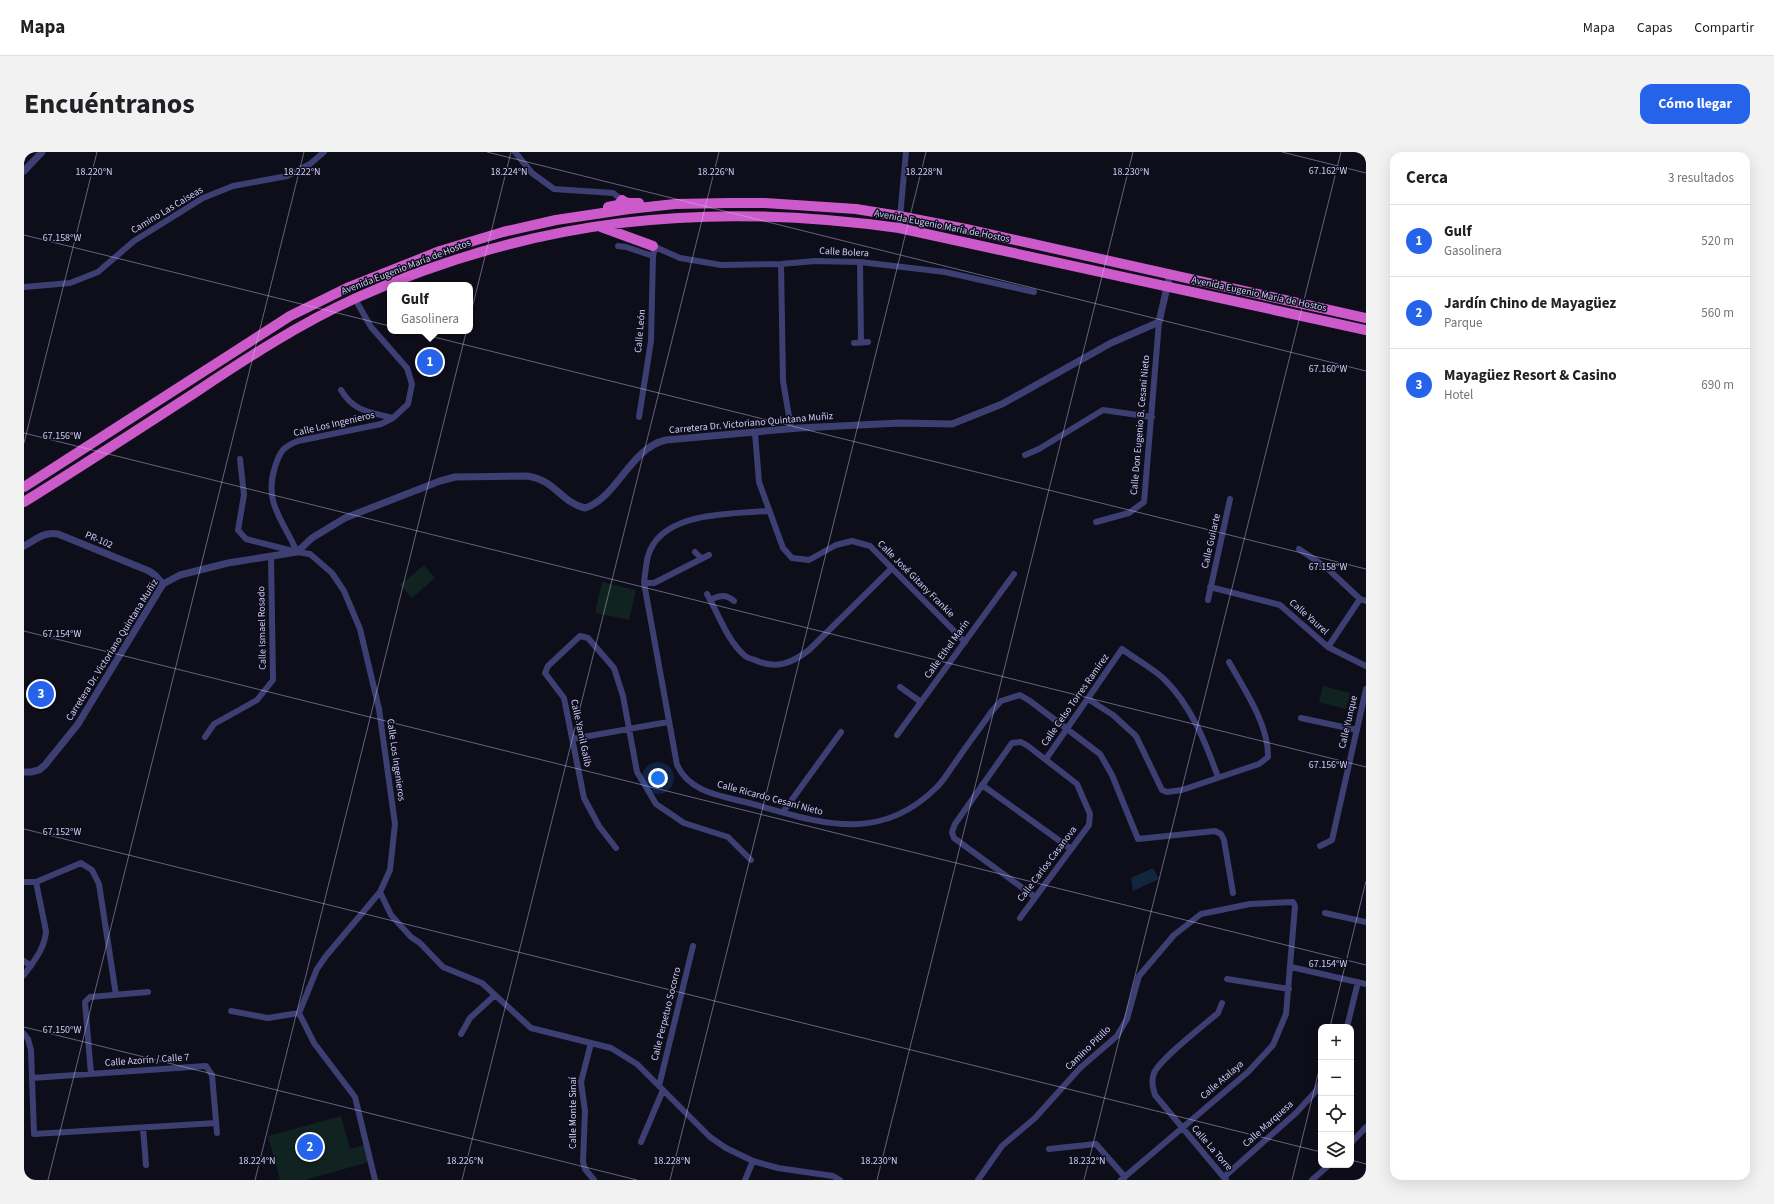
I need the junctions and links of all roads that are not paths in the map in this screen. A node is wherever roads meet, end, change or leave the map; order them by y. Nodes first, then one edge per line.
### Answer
1 (42, 152) edge
2 (324, 152) edge
3 (515, 152) edge
4 (906, 152) edge
5 (24, 171) edge
6 (622, 200) junction
7 (675, 204) junction
8 (580, 216) junction
9 (899, 216) junction
10 (643, 220) junction
11 (597, 225) junction
12 (899, 228) junction
13 (618, 246) dead end
14 (654, 250) junction
15 (860, 262) junction
16 (780, 264) junction
17 (1170, 274) junction
18 (397, 282) edge
19 (387, 286) edge
20 (24, 287) edge
21 (1168, 287) junction
22 (1034, 292) dead end
23 (355, 298) junction
24 (1366, 318) edge
25 (1159, 322) junction
26 (1366, 330) edge
27 (868, 342) dead end
28 (854, 343) dead end
29 (861, 343) junction
30 (340, 390) dead end
31 (639, 417) dead end
32 (1152, 417) junction
33 (393, 418) junction
34 (791, 428) junction
35 (755, 433) junction
36 (1025, 455) dead end
37 (240, 459) dead end
38 (77, 468) junction
39 (24, 486) edge
40 (1230, 499) dead end
41 (24, 502) edge
42 (24, 510) edge
43 (768, 511) junction
44 (1096, 522) dead end
45 (24, 546) edge
46 (1299, 549) dead end
47 (297, 552) junction
48 (695, 552) dead end
49 (708, 555) dead end
50 (271, 556) junction
51 (701, 558) junction
52 (892, 568) junction
53 (1014, 574) dead end
54 (644, 583) junction
55 (163, 584) junction
56 (1210, 587) junction
57 (1208, 600) dead end
58 (1363, 600) edge
59 (734, 601) dead end
60 (965, 642) junction
61 (1328, 647) junction
62 (1229, 662) dead end
63 (1366, 666) edge
64 (900, 687) dead end
65 (1366, 689) edge
66 (1088, 699) junction
67 (921, 702) junction
68 (1301, 718) dead end
69 (668, 722) junction
70 (629, 729) junction
71 (1067, 729) junction
72 (1357, 730) junction
73 (841, 732) dead end
74 (897, 735) dead end
75 (205, 737) dead end
76 (572, 739) junction
77 (1046, 758) junction
78 (24, 772) edge
79 (1218, 777) junction
80 (982, 785) junction
81 (783, 812) junction
82 (1320, 846) dead end
83 (616, 848) dead end
84 (1071, 849) junction
85 (750, 858) dead end
86 (24, 882) edge
87 (36, 882) junction
88 (380, 892) junction
89 (1233, 893) dead end
90 (1035, 898) junction
91 (1325, 913) dead end
92 (1020, 918) dead end
93 (1366, 922) edge
94 (693, 946) dead end
95 (24, 961) edge
96 (31, 966) junction
97 (1291, 967) junction
98 (24, 975) edge
99 (1226, 979) dead end
100 (1358, 982) junction
101 (1366, 984) edge
102 (1289, 989) junction
103 (148, 992) dead end
104 (116, 995) junction
105 (495, 995) junction
106 (1222, 1003) dead end
107 (231, 1011) dead end
108 (299, 1013) junction
109 (1348, 1024) edge
110 (24, 1034) edge
111 (461, 1034) dead end
112 (590, 1043) junction
113 (91, 1074) junction
114 (32, 1078) junction
115 (1318, 1087) edge
116 (661, 1088) junction
117 (216, 1123) junction
118 (1366, 1127) edge
119 (143, 1128) junction
120 (1182, 1128) junction
121 (217, 1132) dead end
122 (1354, 1140) edge
123 (641, 1142) dead end
124 (1049, 1149) dead end
125 (753, 1160) junction
126 (146, 1165) dead end
127 (1326, 1168) edge
128 (1123, 1178) edge
129 (1225, 1178) edge
130 (375, 1180) edge
131 (594, 1180) edge
132 (745, 1180) edge
133 (840, 1180) edge
134 (978, 1180) edge
135 (1312, 1180) edge

1 - 5 street
2 - 20 street, Camino Las Caiseas
3 - 6 street
4 - 9 street
6 - 7 highway
6 - 8 highway
7 - 8 highway, Avenida Eugenio María de Hostos
7 - 9 highway, Avenida Eugenio María de Hostos
8 - 39 highway, Avenida Eugenio María de Hostos
9 - 12 street
9 - 17 highway, Avenida Eugenio María de Hostos
10 - 11 highway, Avenida Eugenio María de Hostos
10 - 12 highway, Avenida Eugenio María de Hostos
10 - 14 highway
11 - 14 highway
11 - 18 highway, Avenida Eugenio María de Hostos
12 - 21 highway, Avenida Eugenio María de Hostos
13 - 14 street, Calle Bolera
14 - 16 street, Calle Bolera
14 - 31 street, Calle León
15 - 16 street, Calle Bolera
15 - 22 street, Calle Bolera
15 - 29 street
16 - 34 street
17 - 21 street
17 - 24 highway, Avenida Eugenio María de Hostos
19 - 23 highway, Avenida Eugenio María de Hostos
21 - 25 street
21 - 26 highway, Avenida Eugenio María de Hostos
23 - 33 street
23 - 38 highway, Avenida Eugenio María de Hostos
25 - 32 street, Calle Don Eugenio B. Cesaní Nieto
25 - 34 street, Carretera Dr. Victoriano Quintana Muñiz
27 - 29 street
28 - 29 street
30 - 33 street
32 - 36 street
32 - 44 street, Calle Don Eugenio B. Cesaní Nieto
33 - 47 street, Calle Los Ingenieros
34 - 35 street, Carretera Dr. Victoriano Quintana Muñiz
35 - 43 street, Calle José Gitany Frankie
35 - 47 street, Carretera Dr. Victoriano Quintana Muñiz
37 - 47 street
38 - 41 highway, Avenida Eugenio María de Hostos
38 - 42 highway
40 - 56 street, Calle Guilarte
43 - 52 street, Calle José Gitany Frankie
43 - 54 street, Calle Ricardo Cesaní Nieto
45 - 55 street, PR-102 / PR-102
46 - 58 street
47 - 50 street, Carretera Dr. Victoriano Quintana Muñiz
47 - 88 street, Calle Los Ingenieros
48 - 51 street
49 - 51 street
50 - 55 street, Carretera Dr. Victoriano Quintana Muñiz
50 - 75 street, Calle Ismael Rosado
51 - 54 street
52 - 59 street
52 - 60 street, Calle José Gitany Frankie
53 - 60 street, Calle Ethel Marín
54 - 69 street, Calle Ricardo Cesaní Nieto
55 - 78 street, Carretera Dr. Victoriano Quintana Muñiz
56 - 57 street, Calle Guilarte
56 - 61 street, Calle Yaurel
58 - 61 street
60 - 67 street, Calle Ethel Marín
61 - 63 street, Calle Yaurel
62 - 79 street
64 - 67 street
65 - 72 street, Calle Yunque
66 - 71 street, Calle Celso Torres Ramírez
66 - 79 street
66 - 79 street, Calle Celso Torres Ramírez
67 - 74 street, Calle Ethel Marín
68 - 72 street
69 - 70 street
69 - 81 street, Calle Ricardo Cesaní Nieto
70 - 76 street
70 - 76 street, Calle Yamil Galib
70 - 85 street
71 - 77 street, Calle Celso Torres Ramírez
71 - 81 street, Calle Ricardo Cesaní Nieto
71 - 89 street, Calle Ricardo Cesaní Nieto
72 - 82 street, Calle Yunque
73 - 81 street
76 - 83 street, Calle Yamil Galib
77 - 80 street, Calle Carlos Casanova
77 - 84 street, Calle Carlos Casanova
80 - 84 street
80 - 90 street
84 - 90 street, Calle Carlos Casanova
86 - 87 street
87 - 96 street
87 - 104 street
88 - 105 street
88 - 108 street, Calle Los Ingenieros
90 - 92 street, Calle Carlos Casanova
91 - 93 street
94 - 116 street, Calle Perpetuo Socorro
95 - 96 street
96 - 98 street
97 - 100 street
97 - 102 street, Calle Atalaya
97 - 134 street, Camino Pitillo
99 - 102 street
100 - 101 street
100 - 109 street
102 - 120 street, Calle Atalaya
103 - 104 street
104 - 113 street
105 - 111 street
105 - 112 street
106 - 120 street, Calle La Torre
107 - 108 street
108 - 130 street
110 - 114 street
112 - 116 street
112 - 131 street, Calle Monte Sinaí
113 - 114 street, Calle Azorín / Calle 7
113 - 117 street, Calle Azorín / Calle 7
114 - 119 street
115 - 129 street, Calle Marquesa
116 - 123 street, Calle Perpetuo Socorro
116 - 125 street
117 - 119 street
117 - 121 street, Calle Azorín / Calle 7
118 - 122 street
119 - 126 street
120 - 128 street, Calle Atalaya
120 - 129 street, Calle La Torre
124 - 128 street
125 - 132 street
125 - 133 street
127 - 135 street

